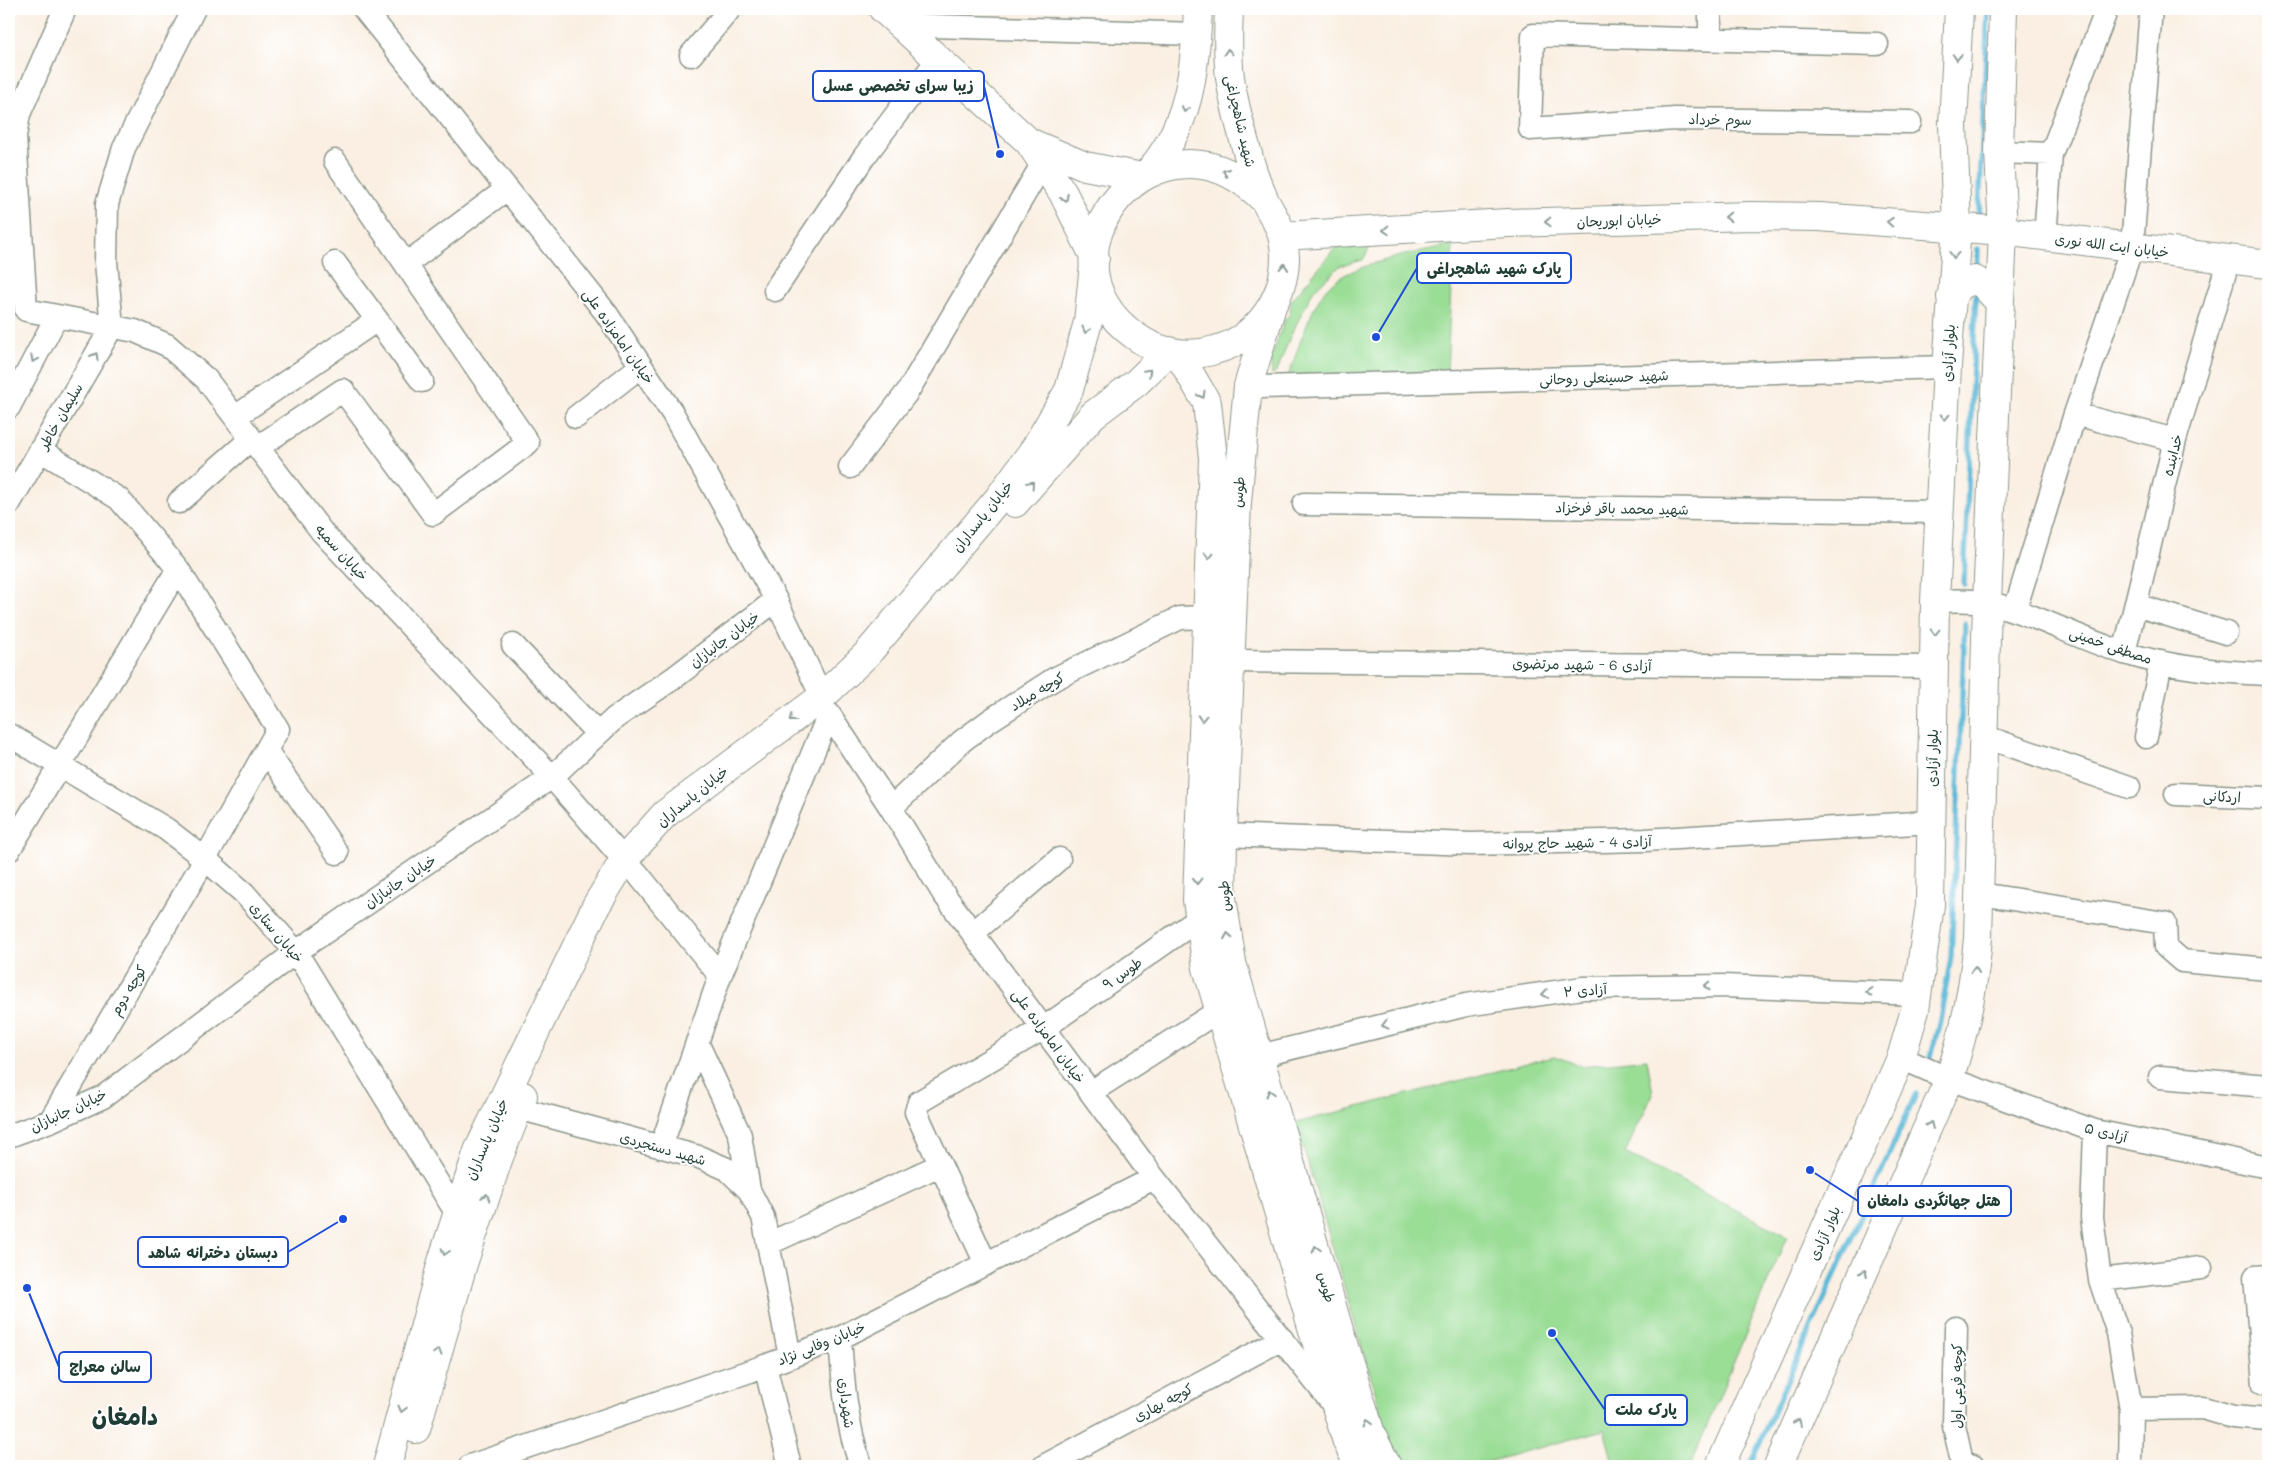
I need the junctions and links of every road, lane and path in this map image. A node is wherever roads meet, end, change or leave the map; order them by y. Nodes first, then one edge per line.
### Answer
1 (65, 9) edge
2 (194, 9) edge
3 (364, 9) edge
4 (730, 9) edge
5 (1229, 9) edge
6 (1710, 9) edge
7 (1959, 9) edge
8 (2003, 9) edge
9 (2107, 9) edge
10 (2151, 9) edge
11 (892, 17) edge
12 (1197, 21) edge
13 (1710, 39) junction
14 (1877, 44) dead end
15 (691, 55) dead end
16 (938, 59) junction
17 (1910, 122) dead end
18 (1999, 152) junction
19 (1036, 153) junction
20 (2051, 154) junction
21 (336, 160) dead end
22 (1144, 175) junction
23 (508, 189) junction
24 (1265, 201) junction
25 (1956, 227) junction
26 (2003, 231) junction
27 (1282, 236) junction
28 (2045, 238) junction
29 (2132, 247) junction
30 (2229, 259) junction
31 (1094, 261) junction
32 (334, 263) dead end
33 (406, 264) junction
34 (2268, 264) edge
35 (775, 290) dead end
36 (1951, 297) junction
37 (2000, 303) junction
38 (1272, 306) junction
39 (57, 316) junction
40 (377, 320) junction
41 (112, 327) junction
42 (1173, 352) junction
43 (641, 366) junction
44 (1947, 368) junction
45 (422, 381) dead end
46 (1260, 387) dead end
47 (9, 407) edge
48 (2075, 414) junction
49 (576, 416) dead end
50 (235, 417) junction
51 (2175, 440) junction
52 (255, 443) junction
53 (40, 450) junction
54 (850, 466) dead end
55 (178, 502) dead end
56 (9, 504) edge
57 (1304, 504) dead end
58 (1941, 512) junction
59 (178, 569) junction
60 (776, 600) junction
61 (1935, 601) junction
62 (1987, 602) junction
63 (2136, 606) junction
64 (2015, 610) junction
65 (1206, 617) junction
66 (2226, 633) dead end
67 (513, 645) dead end
68 (2124, 653) junction
69 (1230, 661) junction
70 (2161, 662) junction
71 (1935, 667) junction
72 (2268, 674) edge
73 (825, 706) junction
74 (598, 734) junction
75 (9, 735) edge
76 (1983, 736) junction
77 (2146, 736) dead end
78 (266, 750) junction
79 (59, 765) junction
80 (552, 777) junction
81 (2129, 787) dead end
82 (2176, 794) dead end
83 (2268, 798) edge
84 (892, 808) junction
85 (1931, 822) junction
86 (1223, 835) junction
87 (9, 850) edge
88 (337, 853) dead end
89 (205, 859) junction
90 (1059, 859) dead end
91 (630, 866) junction
92 (1980, 894) junction
93 (1200, 918) junction
94 (973, 933) junction
95 (296, 952) junction
96 (2268, 969) edge
97 (720, 976) junction
98 (1918, 994) junction
99 (1220, 1010) junction
100 (1044, 1028) junction
101 (697, 1042) junction
102 (1259, 1056) junction
103 (1901, 1058) junction
104 (2160, 1077) dead end
105 (1949, 1079) junction
106 (2268, 1086) edge
107 (1091, 1092) junction
108 (518, 1108) junction
109 (50, 1121) junction
110 (2094, 1131) junction
111 (9, 1136) edge
112 (661, 1147) junction
113 (940, 1165) junction
114 (2268, 1167) edge
115 (1154, 1178) junction
116 (749, 1190) junction
117 (457, 1214) junction
118 (768, 1244) junction
119 (986, 1264) junction
120 (2201, 1268) dead end
121 (2268, 1276) edge
122 (2100, 1280) junction
123 (1956, 1328) dead end
124 (840, 1338) junction
125 (1285, 1342) junction
126 (1317, 1344) junction
127 (790, 1357) junction
128 (765, 1366) junction
129 (2264, 1384) dead end
130 (2131, 1409) junction
131 (1338, 1411) junction
132 (2268, 1420) edge
133 (387, 1466) edge
134 (406, 1466) edge
135 (470, 1466) edge
136 (790, 1466) edge
137 (861, 1466) edge
138 (1044, 1466) edge
139 (1359, 1466) edge
140 (1387, 1466) edge
141 (1720, 1466) edge
142 (1778, 1466) edge
143 (1973, 1466) edge
144 (2130, 1466) edge

1 - 39 street, خیابان سمیه
2 - 41 street
3 - 23 street, خیابان امامزاده علی
4 - 15 street
24 -> 5 street, شهید شاهچراغی
6 - 13 street
7 -> 25 street, بلوار آزادی
8 - 18 street
9 - 20 street
10 - 29 street
11 - 12 street
11 - 16 street
12 -> 22 street
13 - 14 street
13 - 17 street, سوم خرداد
16 - 19 street
16 - 35 street
18 - 20 street
18 - 26 street
19 - 22 street
19 -> 31 street
19 - 54 street
20 - 28 street
21 - 33 street
24 -> 22 street
22 - 31 street, خیابان پاسداران
23 - 33 street
23 - 43 street, خیابان امامزاده علی
24 - 27 street
25 - 26 street, خیابان ایت الله نوری
25 -> 27 street, خیابان ابوریحان
25 -> 36 street, بلوار آزادی
26 - 28 street, خیابان ایت الله نوری
26 - 37 street
38 -> 27 street
28 - 29 street, خیابان ایت الله نوری
29 - 30 street, خیابان ایت الله نوری
29 - 48 street
30 - 34 street, خیابان ایت الله نوری
30 - 51 street, خدابنده
31 - 42 street
31 -> 73 street, خیابان پاسداران
32 - 40 street
33 - 52 street
36 - 37 street
36 - 44 street, بلوار آزادی
37 - 62 street
38 - 42 street
38 - 69 street, طوس
39 - 41 street, خیابان سمیه
39 -> 47 street
40 - 45 street
40 - 50 street
41 - 50 street, خیابان سمیه
53 -> 41 street, سلیمان خاطر
42 -> 65 street, طوس
73 -> 42 street, خیابان پاسداران
43 - 49 street
43 - 60 street, خیابان امامزاده علی
44 - 46 street, شهید حسینعلی روحانی
44 -> 58 street, بلوار آزادی
48 - 51 street
48 - 64 street
50 - 52 street, خیابان سمیه
51 - 63 street, خدابنده
52 - 55 street
52 - 80 street, خیابان سمیه
53 - 56 street, سلیمان خاطر
53 - 59 street
57 - 58 street, شهید محمد باقر فرخزاد
58 - 61 street, بلوار آزادی
59 - 78 street, کوچه دوم
59 - 79 street
60 - 73 street, خیابان امامزاده علی
60 - 74 street, خیابان جانبازان
61 - 62 street, مصطفی خمینی
61 -> 71 street, بلوار آزادی
62 - 64 street, مصطفی خمینی
62 - 76 street
63 - 66 street
63 - 68 street, خدابنده
64 - 68 street, مصطفی خمینی
65 - 84 street, کوچه میلاد
65 -> 93 street, طوس
67 - 74 street
68 - 70 street, مصطفی خمینی
69 - 71 street, آزادی 6 - شهید مرتضوی
69 - 86 street, طوس
70 - 72 street, مصطفی خمینی
70 - 77 street
71 - 85 street, بلوار آزادی
73 - 84 street, خیابان امامزاده علی
73 - 91 street, خیابان پاسداران
73 - 97 street
74 - 80 street, خیابان جانبازان
75 - 79 street, خیابان ستاری
76 - 81 street
76 - 92 street
78 - 88 street
78 - 89 street, کوچه دوم
79 - 87 street
79 - 89 street, خیابان ستاری
80 - 91 street, خیابان سمیه
80 - 95 street, خیابان جانبازان
82 - 83 street, اردکانی
84 - 94 street, خیابان امامزاده علی
85 - 86 street, آزادی 4 - شهید حاج پروانه
85 - 98 street, بلوار آزادی
102 -> 86 street, طوس
89 - 95 street, خیابان ستاری
89 - 109 street, کوچه دوم
90 - 94 street
91 - 97 street, خیابان سمیه
91 - 108 street, خیابان پاسداران
91 - 117 street, خیابان پاسداران
92 - 96 street
105 -> 92 street
93 - 99 street, طوس
93 - 100 street, طوس ۹
94 - 100 street, خیابان امامزاده علی
95 - 109 street, خیابان جانبازان
95 - 117 street, خیابان ستاری
97 - 101 street
98 -> 102 street, آزادی ۲
98 - 103 street, بلوار آزادی
99 - 107 street
99 - 126 street, طوس
100 - 107 street, خیابان امامزاده علی
100 - 113 street, طوس ۹
101 - 112 street
101 - 116 street
140 -> 102 street, طوس
103 - 105 street, آزادی ۵
103 - 141 street, بلوار آزادی
104 - 106 street
105 - 110 street, آزادی ۵
142 -> 105 street
107 - 115 street, خیابان امامزاده علی
108 - 112 street, شهید دستجردی
134 -> 108 street, خیابان پاسداران
109 - 111 street, خیابان جانبازان
110 - 114 street, آزادی ۵
110 - 122 street
112 - 116 street, شهید دستجردی
113 - 118 street
113 - 119 street
115 - 119 street, خیابان وفایی نژاد
115 - 125 street, خیابان امامزاده علی
116 - 118 street, شهید دستجردی
117 -> 133 street, خیابان پاسداران
118 - 127 street, شهید دستجردی
119 - 124 street, خیابان وفایی نژاد
120 - 122 street
121 - 129 street
122 - 130 street
123 - 143 street, کوچه فرعی اول
124 - 127 street, خیابان وفایی نژاد
124 - 137 street, شهرداری
125 - 126 street
125 - 131 street, خیابان امامزاده علی
125 - 138 street, کوچه بهاری
126 - 131 street, طوس
127 - 128 street, خیابان وفایی نژاد
128 - 135 street, خیابان وفایی نژاد
128 - 136 street
130 - 132 street
130 - 144 street
131 - 139 street, طوس

